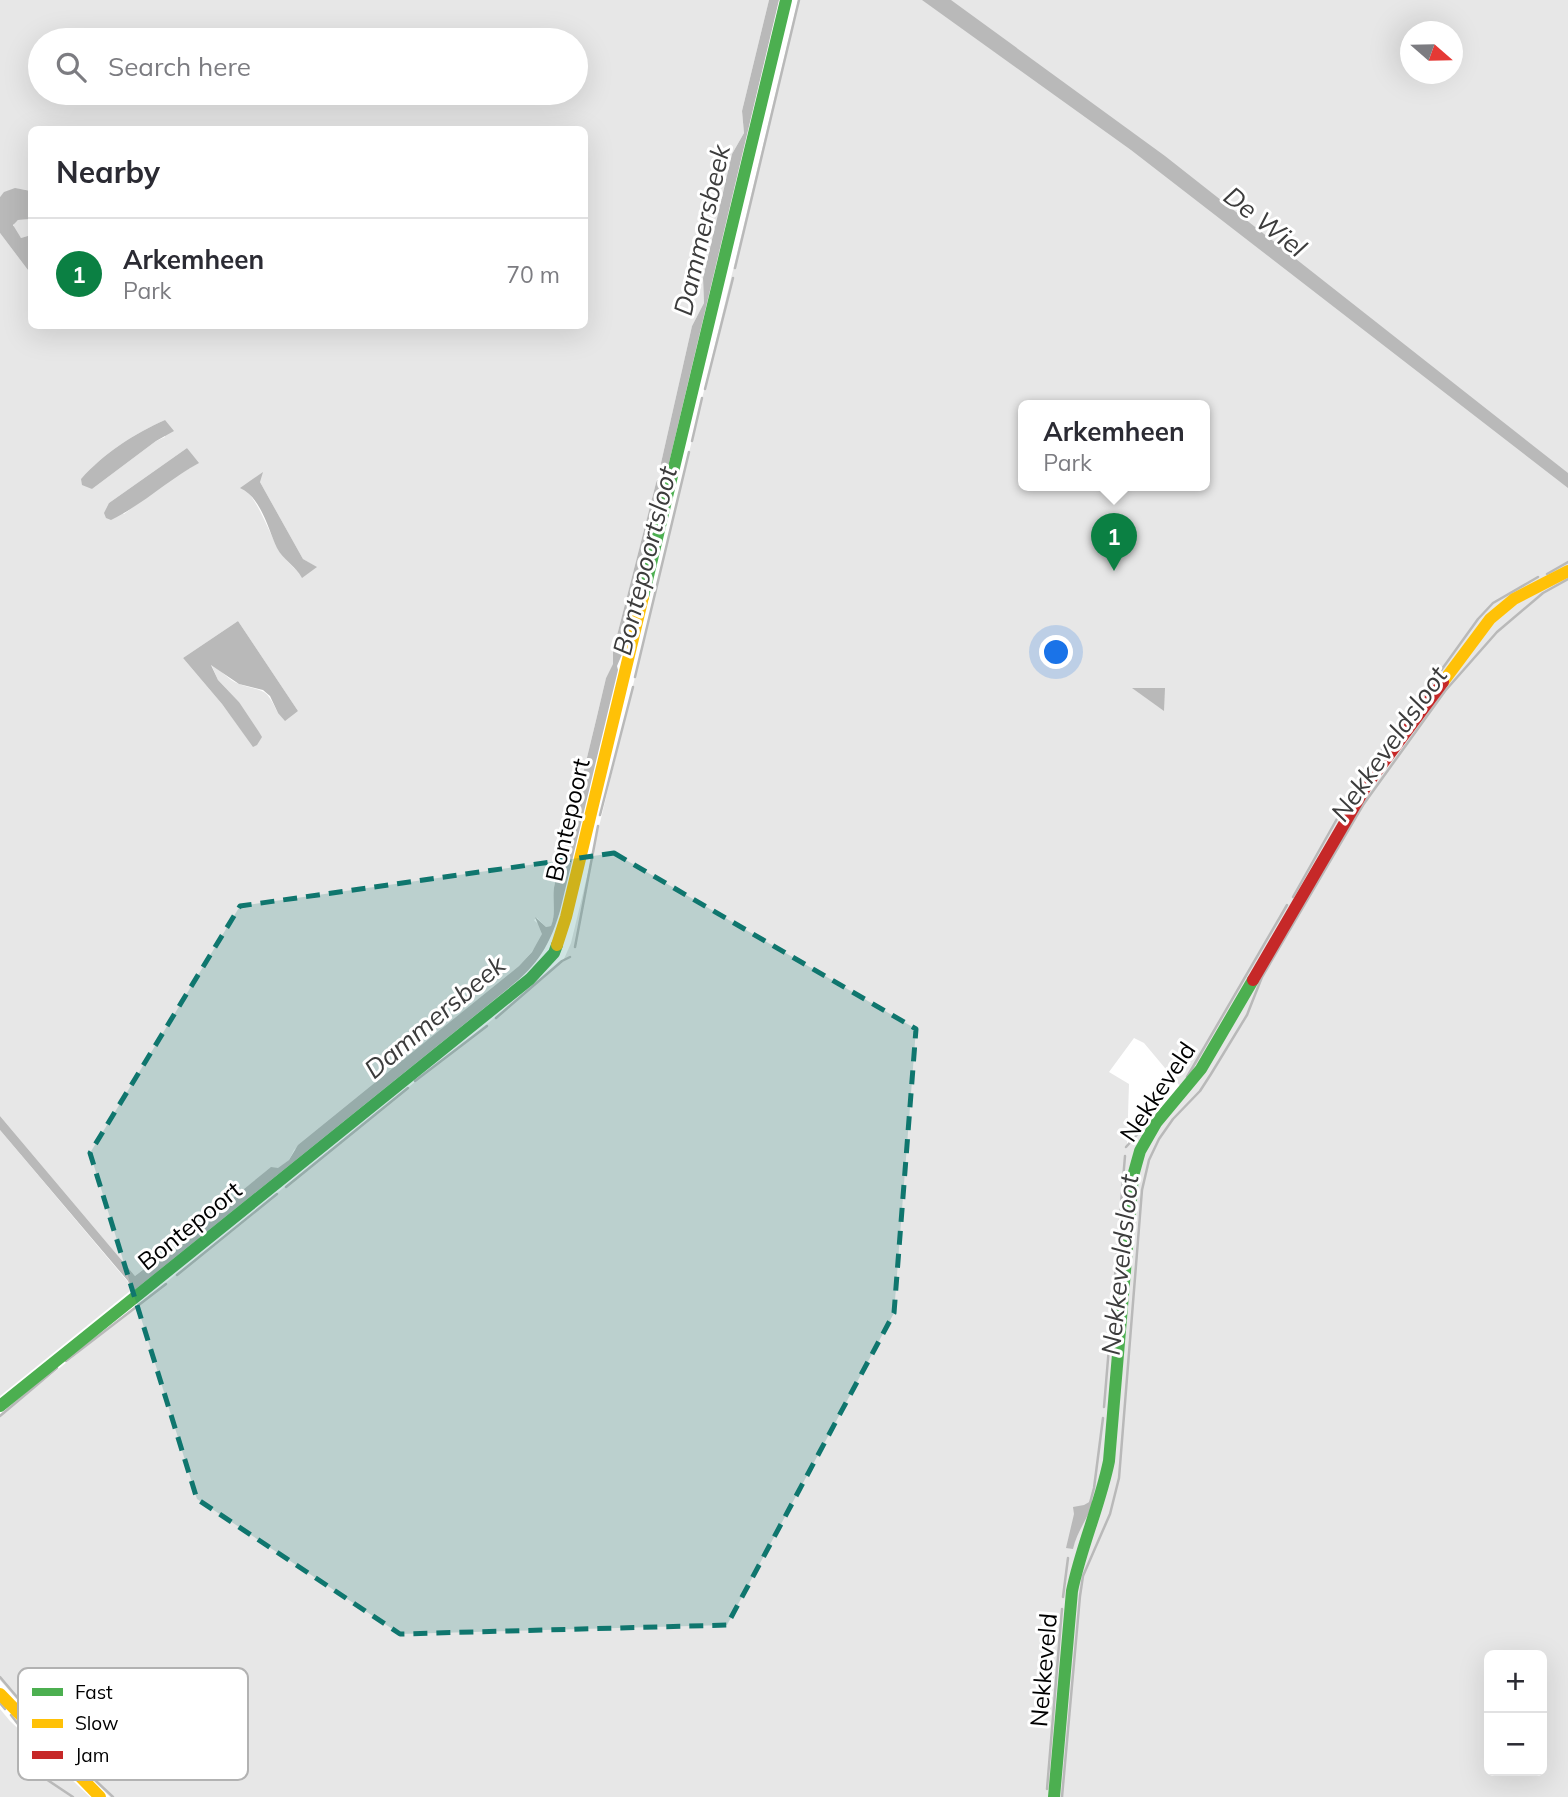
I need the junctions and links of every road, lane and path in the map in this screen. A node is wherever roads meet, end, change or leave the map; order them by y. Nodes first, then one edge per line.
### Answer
1 (786, 0) edge
2 (1568, 570) edge
3 (0, 1406) edge
4 (0, 1694) edge
5 (18, 1713) edge
6 (83, 1780) edge
7 (100, 1797) edge
8 (1054, 1797) edge

1 - 3 street, Bontepoort
2 - 8 street, Nekkeveld
4 - 5 street
6 - 7 street

